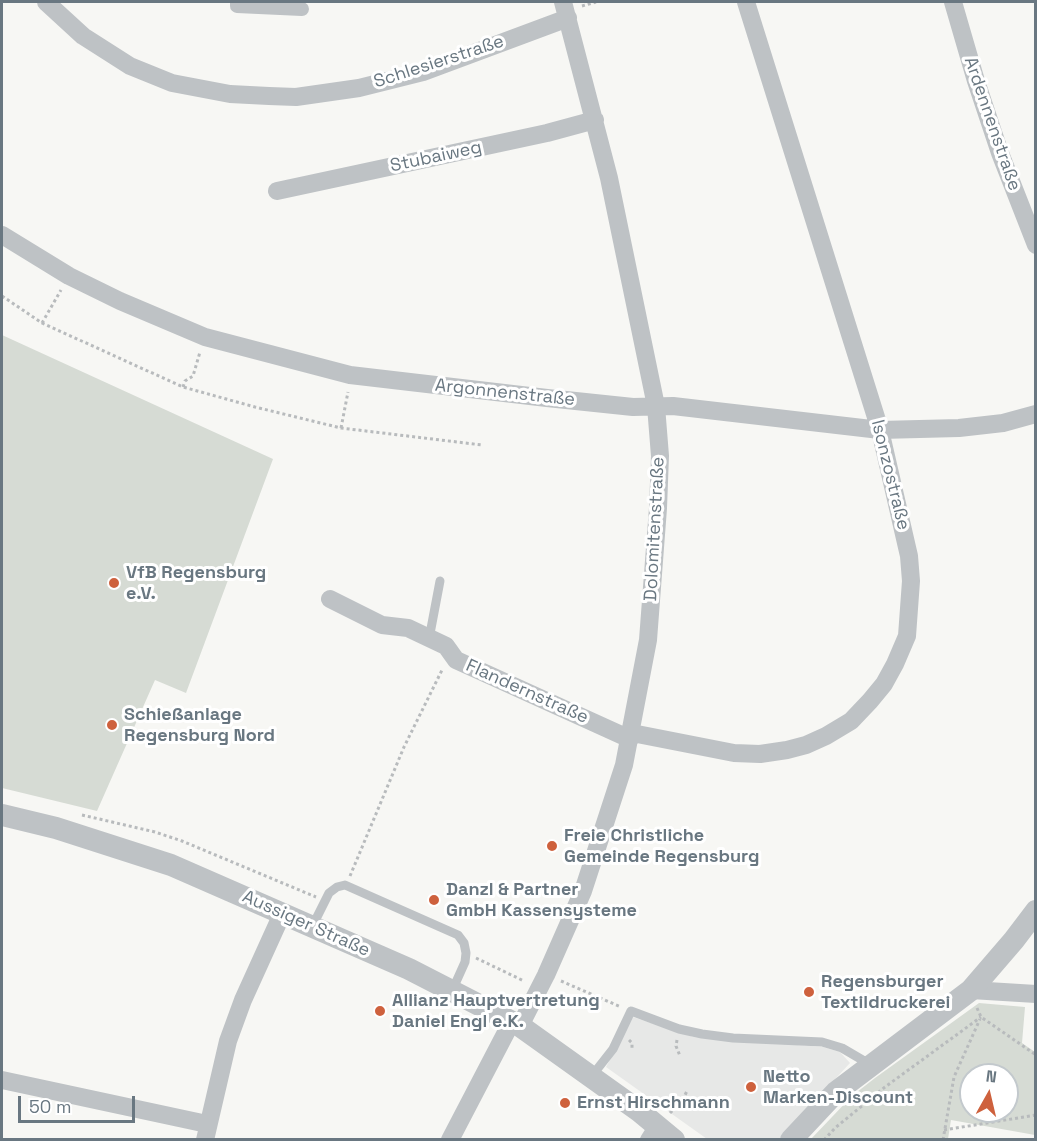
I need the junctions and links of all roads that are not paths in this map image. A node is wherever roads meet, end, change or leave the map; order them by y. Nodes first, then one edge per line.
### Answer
1 (46, 2) edge
2 (237, 2) edge
3 (746, 2) edge
4 (953, 2) edge
5 (302, 9) dead end
6 (565, 10) edge
7 (595, 120) junction
8 (277, 191) dead end
9 (2, 235) edge
10 (1035, 245) edge
11 (656, 406) junction
12 (1035, 414) edge
13 (880, 430) junction
14 (440, 581) dead end
15 (330, 600) dead end
16 (429, 639) junction
17 (631, 736) junction
18 (2, 815) edge
19 (1035, 911) edge
20 (282, 914) junction
21 (312, 927) junction
22 (971, 990) junction
23 (452, 991) junction
24 (1035, 994) edge
25 (516, 1024) junction
26 (872, 1065) junction
27 (591, 1077) junction
28 (2, 1080) edge
29 (206, 1132) edge
30 (660, 1135) edge
31 (450, 1140) edge
32 (791, 1140) edge

1 - 6 street, Schlesierstraße
2 - 5 street
3 - 13 street, Isonzostraße
4 - 10 street, Ardennenstraße
6 - 7 street, Dolomitenstraße
7 - 8 street, Stubaiweg
7 - 11 street, Dolomitenstraße
9 - 11 street, Argonnenstraße
11 - 13 street, Argonnenstraße
11 - 17 street, Dolomitenstraße
12 - 13 street, Argonnenstraße
13 - 17 street, Isonzostraße
14 - 16 lane
15 - 16 street, Flandernstraße
16 - 17 street, Flandernstraße
17 - 25 street, Dolomitenstraße
18 - 20 street, Aussiger Straße
19 - 22 street
20 - 21 street, Aussiger Straße
20 - 29 street
21 - 23 street, Aussiger Straße
21 - 23 lane
22 - 24 street
22 - 26 street
23 - 25 street, Aussiger Straße
25 - 27 street, Aussiger Straße
25 - 31 street, Dolomitenstraße
26 - 27 lane
26 - 32 street
27 - 30 street, Aussiger Straße
28 - 29 street

